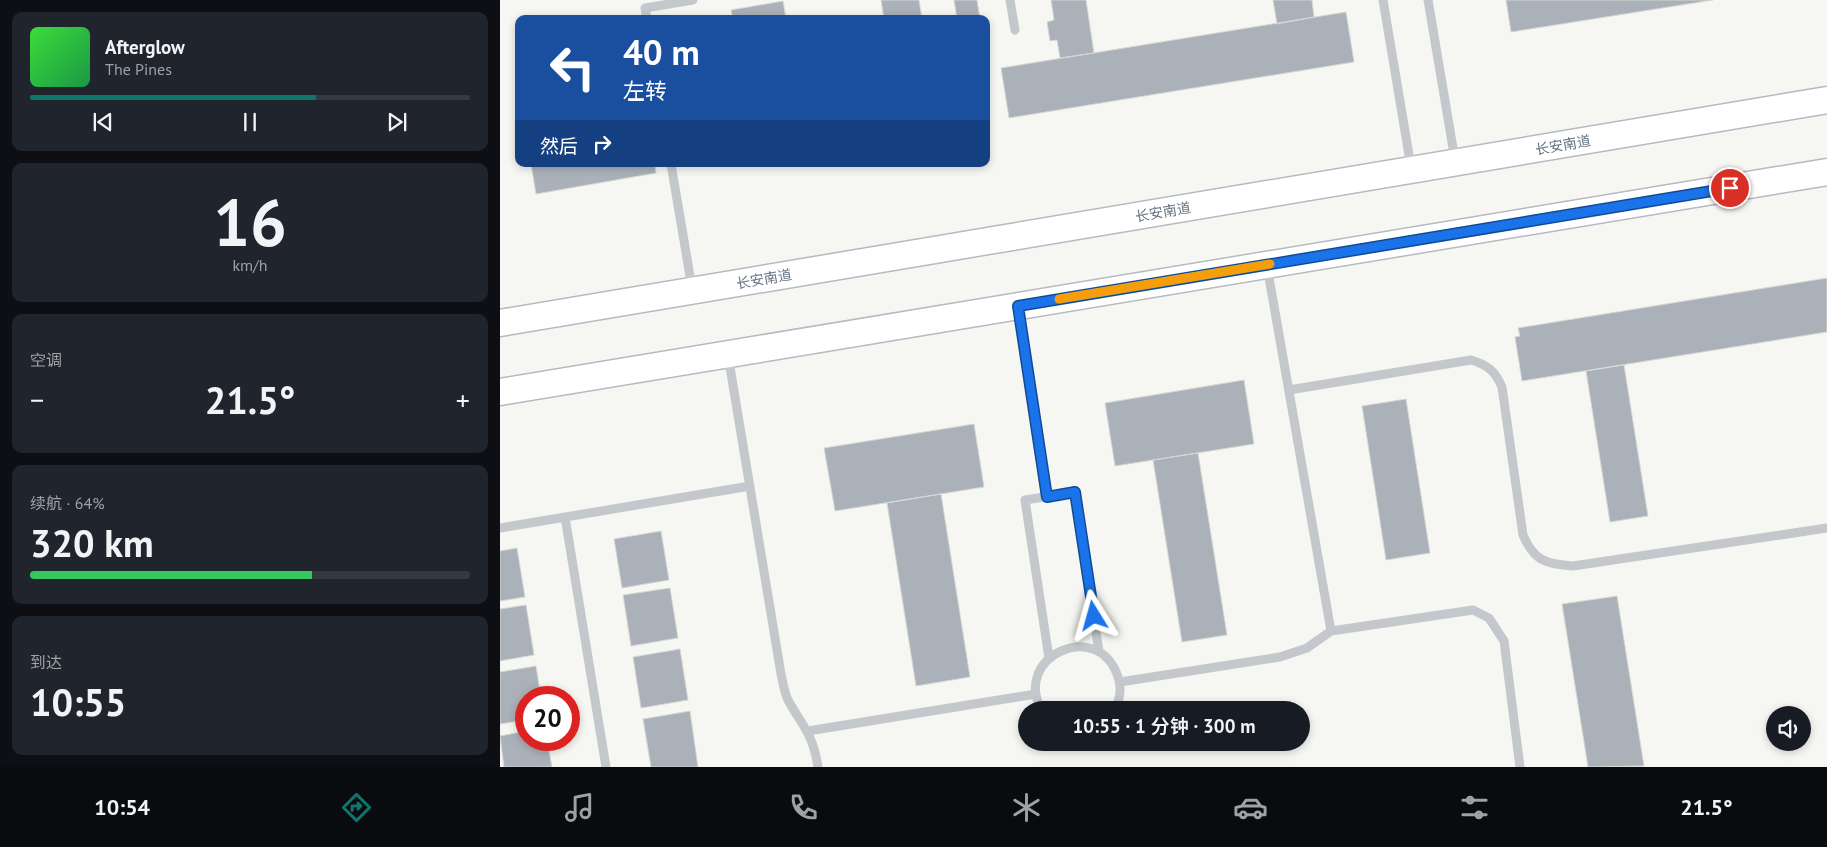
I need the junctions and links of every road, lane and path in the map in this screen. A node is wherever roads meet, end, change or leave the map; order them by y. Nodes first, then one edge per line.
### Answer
1 (693, 0) edge
2 (1010, 0) edge
3 (1383, 0) edge
4 (1428, 0) edge
5 (679, 1) edge
6 (647, 15) edge
7 (1015, 30) dead end
8 (1827, 100) edge
9 (1456, 162) junction
10 (671, 167) edge
11 (1411, 170) junction
12 (1827, 172) edge
13 (1267, 264) junction
14 (692, 291) junction
15 (1018, 306) junction
16 (500, 323) edge
17 (728, 353) junction
18 (1289, 390) junction
19 (500, 392) edge
20 (750, 486) junction
21 (1047, 497) junction
22 (565, 517) junction
23 (500, 528) edge
24 (1827, 528) edge
25 (1331, 631) junction
26 (1099, 652) junction
27 (1049, 658) junction
28 (1120, 682) junction
29 (1036, 694) junction
30 (1039, 701) edge
31 (1117, 701) edge
32 (808, 730) junction
33 (606, 767) edge
34 (818, 767) edge
35 (1520, 767) edge

1 - 5 lane
2 - 7 lane
3 - 11 lane
4 - 9 lane
5 - 6 lane
8 - 9 main road, 长安南道
9 - 11 main road, 长安南道
10 - 14 lane
11 - 14 main road, 长安南道
12 - 13 main road
13 - 15 main road
13 - 18 lane
14 - 16 main road, 长安南道
15 - 17 main road
15 - 21 lane
17 - 19 main road
17 - 20 lane
18 - 24 lane
18 - 25 lane
20 - 22 lane
20 - 32 lane
21 - 26 lane
21 - 27 lane
22 - 23 lane
22 - 33 lane
25 - 28 lane
25 - 35 lane
26 - 27 lane
26 - 28 lane
27 - 29 lane
28 - 31 lane
29 - 30 lane
29 - 32 lane
32 - 34 lane

